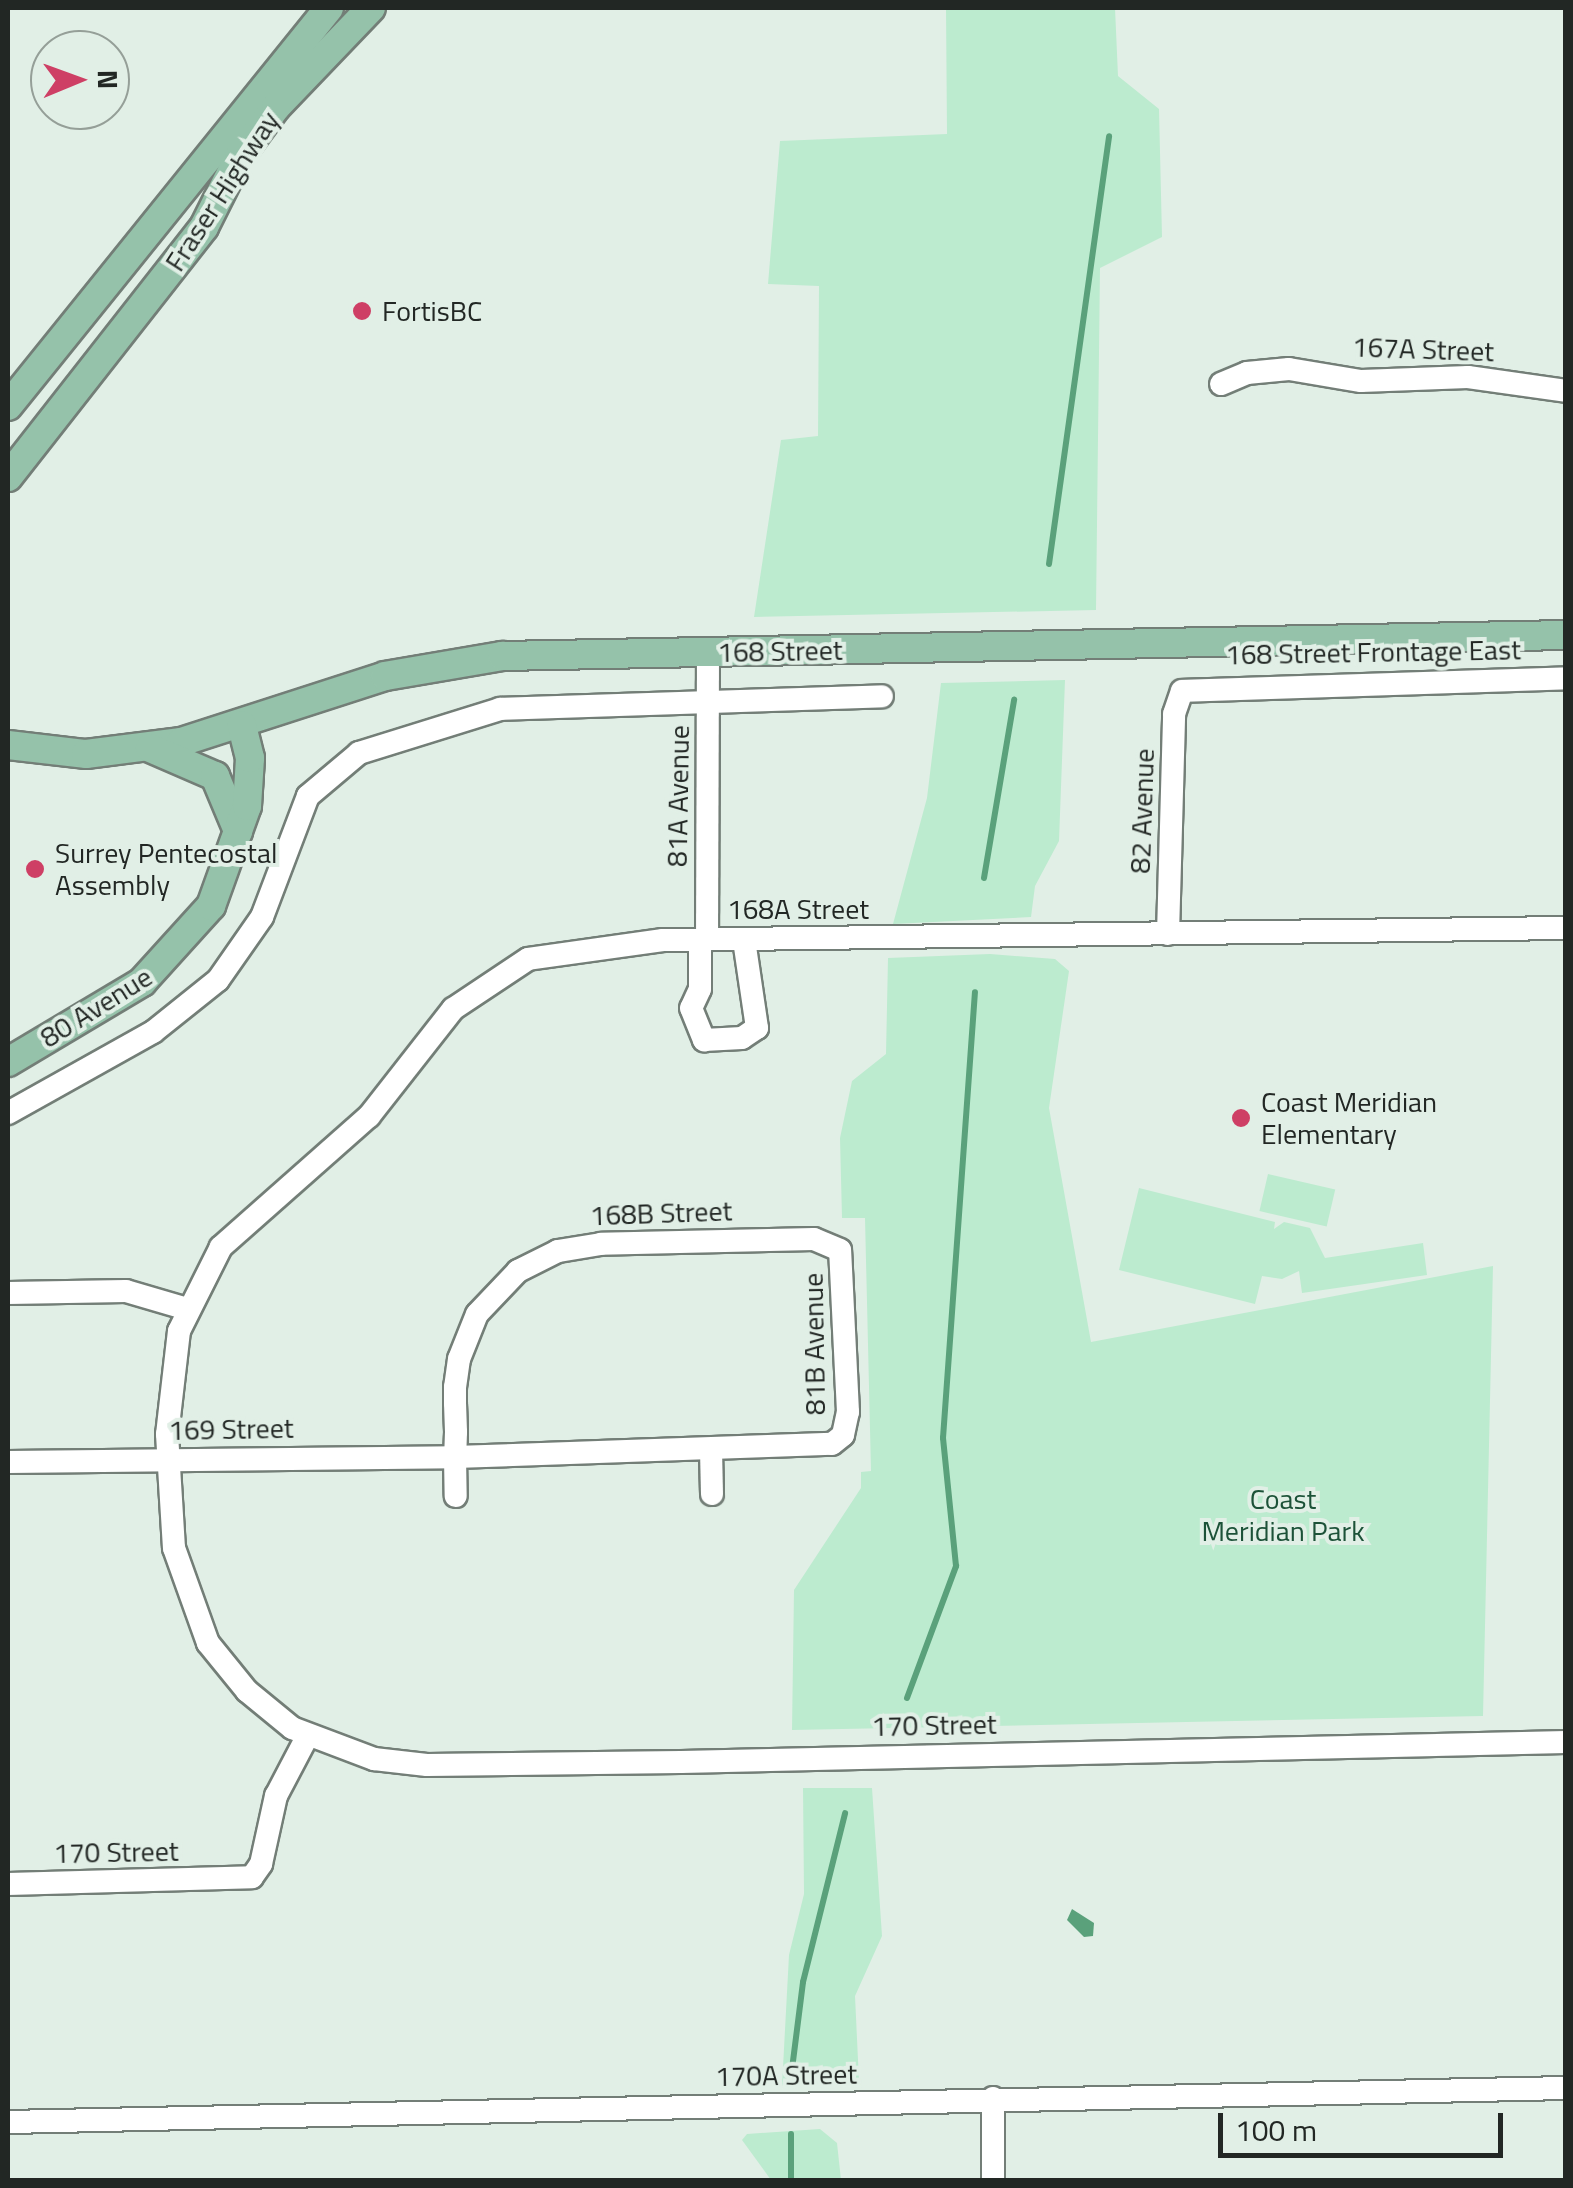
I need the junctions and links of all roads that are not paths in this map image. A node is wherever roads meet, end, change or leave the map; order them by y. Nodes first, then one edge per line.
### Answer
1 (329, 8) edge
2 (371, 8) edge
3 (1221, 384) dead end
4 (1566, 392) edge
5 (8, 406) edge
6 (8, 477) edge
7 (1566, 635) edge
8 (708, 653) junction
9 (1566, 678) edge
10 (1182, 691) joint
11 (882, 696) dead end
12 (709, 702) junction
13 (242, 725) junction
14 (8, 745) edge
15 (149, 748) junction
16 (239, 843) junction
17 (1566, 928) edge
18 (1168, 934) junction
19 (703, 940) junction
20 (744, 940) junction
21 (8, 1062) edge
22 (8, 1113) edge
23 (836, 1246) joint
24 (8, 1293) edge
25 (187, 1309) junction
26 (840, 1440) joint
27 (711, 1450) junction
28 (455, 1456) junction
29 (168, 1460) junction
30 (8, 1462) edge
31 (712, 1494) dead end
32 (456, 1496) dead end
33 (308, 1737) junction
34 (1566, 1742) edge
35 (8, 1884) edge
36 (1566, 2088) edge
37 (993, 2098) junction
38 (8, 2122) edge
39 (994, 2180) edge

1 - 5 main road, Fraser Highway
2 - 6 main road, Fraser Highway
3 - 4 street, 167A Street
7 - 8 main road, 168 Street
8 - 12 street, 81A Avenue
8 - 13 main road, 168 Street
9 - 10 street, 168 Street Frontage East
10 - 18 street, 82 Avenue
11 - 12 street
12 - 19 street, 81A Avenue
12 - 22 street
13 - 15 main road, 168 Street
13 - 16 main road, 80 Avenue
14 - 15 main road, 168 Street
15 - 16 main road
16 - 21 main road, 80 Avenue
17 - 18 street, 168A Street
18 - 20 street, 168A Street
19 - 20 street, 168A Street
19 - 20 street, 81A Avenue
19 - 25 street, 168A Street
23 - 26 street, 81B Avenue
23 - 28 street, 168B Street
24 - 25 street
25 - 29 street, 168A Street
26 - 27 street, 169 Street
27 - 28 street, 169 Street
27 - 31 street
28 - 29 street, 169 Street
28 - 32 street
29 - 30 street, 169 Street
29 - 33 street, 170 Street
33 - 34 street, 170 Street
33 - 35 street, 170 Street
36 - 37 street, 170A Street
37 - 38 street, 170A Street
37 - 39 street

